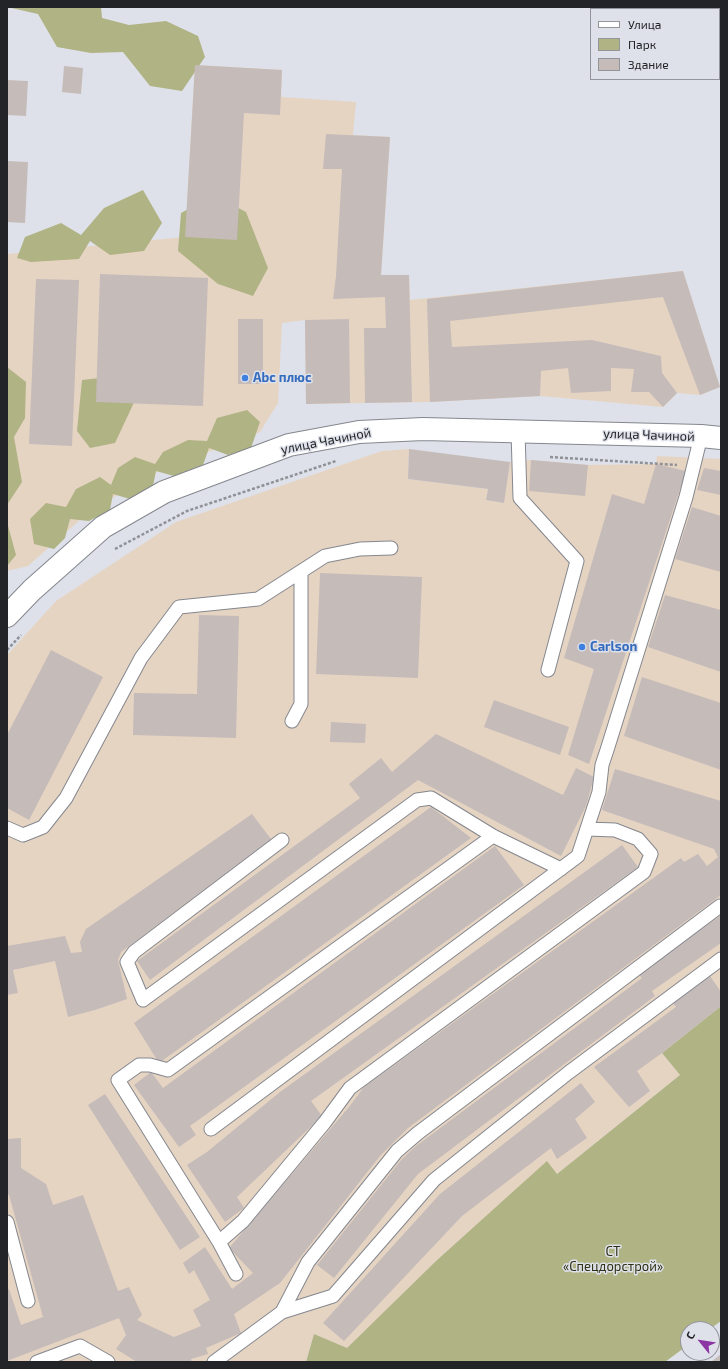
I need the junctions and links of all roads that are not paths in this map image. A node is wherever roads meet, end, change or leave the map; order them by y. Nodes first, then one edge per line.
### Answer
1 (518, 431) junction
2 (711, 437) edge
3 (391, 548) dead end
4 (301, 572) junction
5 (7, 616) edge
6 (548, 670) dead end
7 (292, 721) dead end
8 (7, 828) edge
9 (587, 828) junction
10 (493, 836) junction
11 (282, 840) dead end
12 (561, 869) junction
13 (721, 907) edge
14 (721, 959) edge
15 (211, 1129) dead end
16 (7, 1222) edge
17 (219, 1242) junction
18 (236, 1274) dead end
19 (28, 1301) dead end
20 (282, 1312) junction
21 (37, 1362) edge
22 (108, 1362) edge
23 (214, 1362) edge

1 - 2 street, улица Чачиной
1 - 5 street, улица Чачиной
1 - 6 lane
2 - 9 lane
3 - 4 lane
4 - 7 lane
4 - 8 lane
9 - 12 lane
9 - 17 lane
10 - 11 lane
10 - 12 lane
10 - 17 lane
12 - 15 lane
13 - 20 lane
14 - 20 lane
16 - 19 lane
17 - 18 lane
20 - 23 lane
21 - 22 lane

